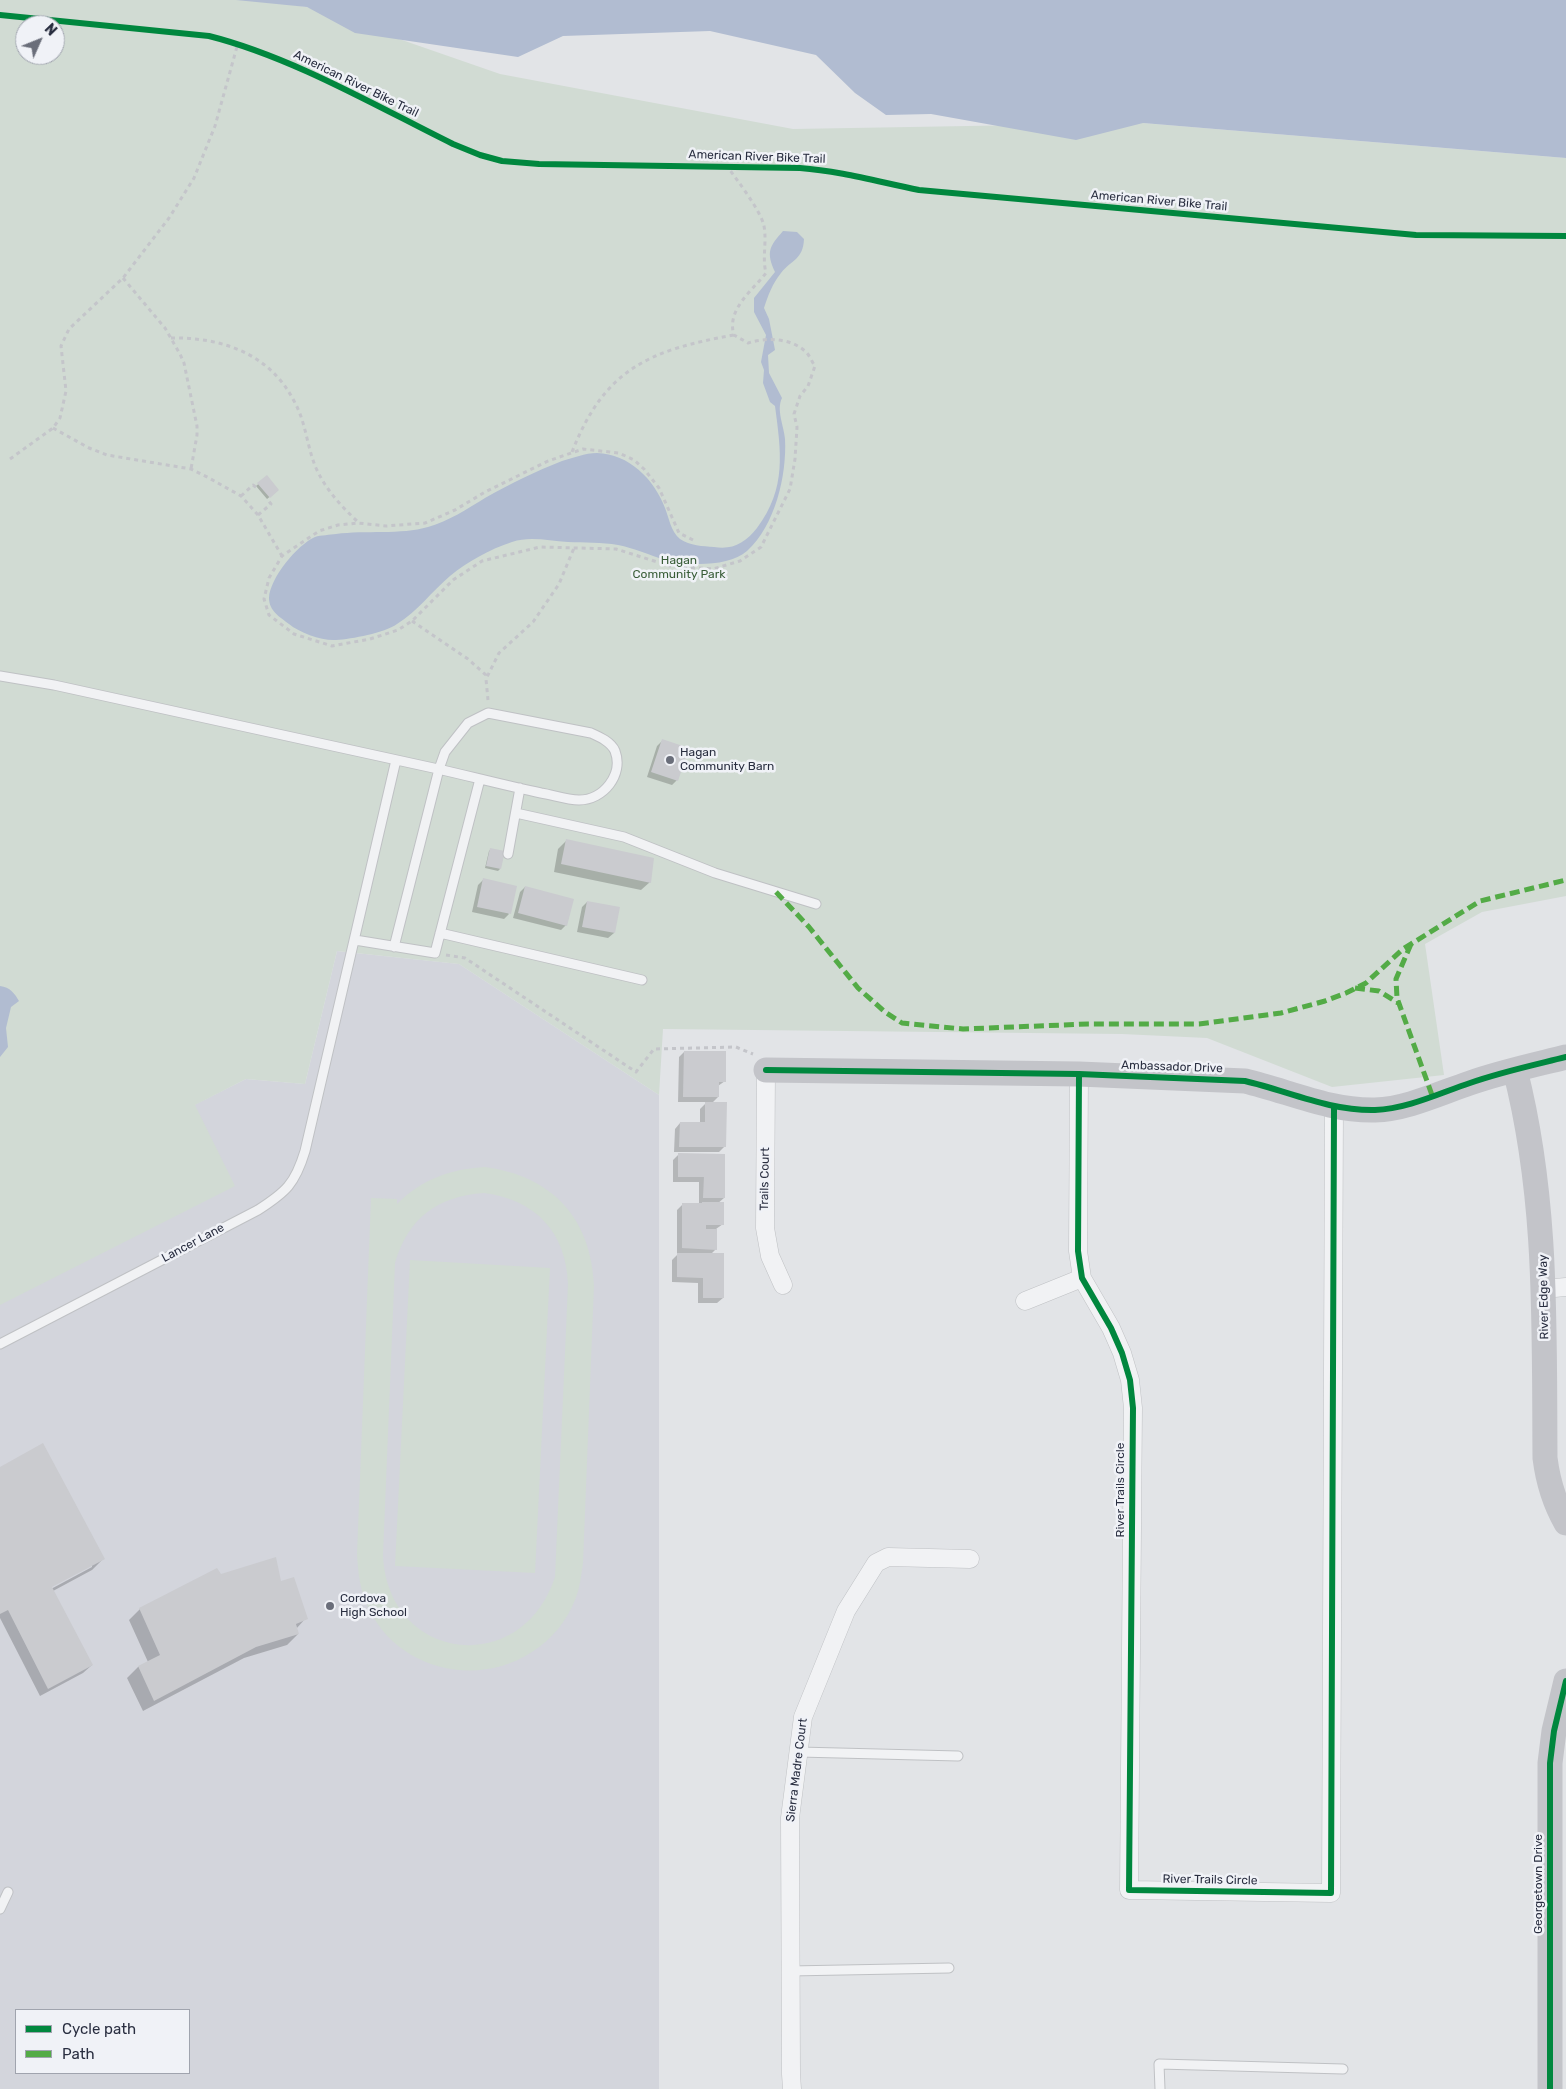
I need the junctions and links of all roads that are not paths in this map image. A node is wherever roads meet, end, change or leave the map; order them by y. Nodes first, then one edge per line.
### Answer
1 (0, 676) edge
2 (396, 760) junction
3 (439, 770) junction
4 (480, 779) junction
5 (520, 788) junction
6 (516, 813) junction
7 (508, 854) dead end
8 (816, 904) dead end
9 (440, 933) junction
10 (355, 940) junction
11 (394, 947) junction
12 (642, 980) dead end
13 (1566, 1057) edge
14 (766, 1070) joint
15 (1515, 1070) junction
16 (1078, 1074) junction
17 (1334, 1106) junction
18 (1082, 1278) junction
19 (783, 1285) dead end
20 (1555, 1288) edge
21 (1025, 1301) dead end
22 (0, 1344) edge
23 (1566, 1523) edge
24 (970, 1560) dead end
25 (1566, 1681) edge
26 (800, 1752) junction
27 (958, 1756) dead end
28 (8, 1892) dead end
29 (0, 1909) edge
30 (949, 1968) dead end
31 (790, 1971) junction
32 (1343, 2069) dead end
33 (792, 2089) edge
34 (1160, 2089) edge
35 (1550, 2089) edge

1 - 2 lane
2 - 3 lane
2 - 10 lane, Lancer Lane
3 - 4 lane
3 - 5 lane
3 - 11 lane
4 - 5 lane
4 - 9 lane
5 - 6 lane
6 - 7 lane
6 - 8 lane
9 - 11 lane
9 - 12 lane
10 - 11 lane
10 - 22 lane, Lancer Lane
13 - 15 street, Ambassador Drive
14 - 16 street, Ambassador Drive
14 - 19 street, Trails Court
15 - 17 street, Ambassador Drive
15 - 20 street, River Edge Way
16 - 17 street, Ambassador Drive
16 - 18 street, River Trails Circle
17 - 18 street, River Trails Circle
18 - 21 street
20 - 23 street, River Edge Way
24 - 26 street, Sierra Madre Court
25 - 35 street, Georgetown Drive
26 - 27 lane
26 - 31 street, Sierra Madre Court
28 - 29 lane
30 - 31 lane
31 - 33 street, Sierra Madre Court
32 - 34 lane

